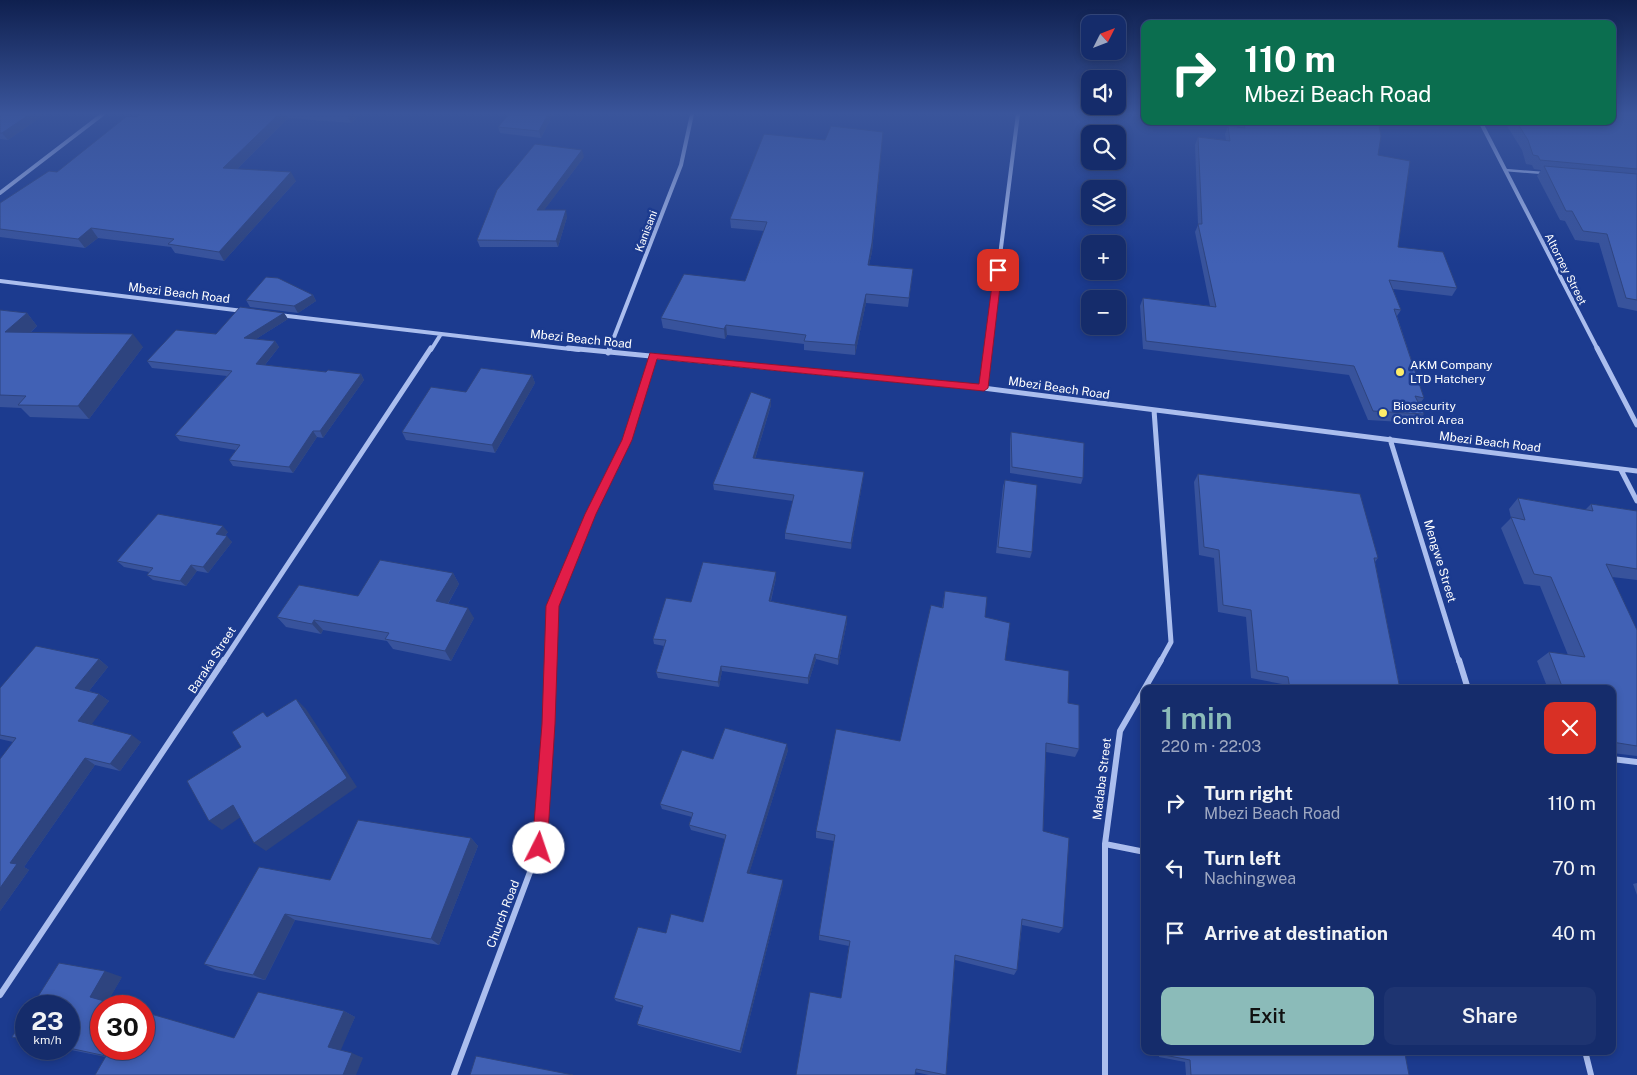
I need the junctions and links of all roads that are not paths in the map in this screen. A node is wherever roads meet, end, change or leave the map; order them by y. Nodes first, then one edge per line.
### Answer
1 (38, 164) edge
2 (681, 164) edge
3 (1012, 164) edge
4 (1503, 164) edge
5 (1506, 170) junction
6 (1552, 174) edge
7 (0, 193) edge
8 (0, 281) edge
9 (245, 311) edge
10 (274, 314) edge
11 (441, 334) junction
12 (608, 353) junction
13 (653, 356) junction
14 (984, 388) junction
15 (1154, 410) junction
16 (1637, 425) edge
17 (1390, 439) junction
18 (1621, 470) junction
19 (1637, 472) edge
20 (1637, 501) edge
21 (1146, 685) edge
22 (1467, 685) edge
23 (1141, 694) edge
24 (1616, 759) edge
25 (1637, 762) edge
26 (1105, 844) junction
27 (1141, 851) edge
28 (0, 995) edge
29 (1586, 1055) edge
30 (454, 1075) edge
31 (1105, 1075) edge
32 (1592, 1075) edge

1 - 7 street
2 - 12 street, Kanisani
3 - 14 street
4 - 5 street, Altorney Street
5 - 6 lane
5 - 16 street, Altorney Street
8 - 9 street, Mbezi Beach Road
10 - 11 street, Mbezi Beach Road
11 - 12 street, Mbezi Beach Road
11 - 28 street, Baraka Street
12 - 13 street, Mbezi Beach Road
13 - 14 street, Mbezi Beach Road
13 - 30 street, Church Road
14 - 15 street, Mbezi Beach Road
15 - 17 street, Mbezi Beach Road
15 - 21 street, Madaba Street
17 - 18 street, Mbezi Beach Road
17 - 22 street, Mengwe Street
18 - 19 street, Mbezi Beach Road
18 - 20 street
23 - 26 street, Madaba Street
24 - 25 street
26 - 27 street
26 - 31 street, Madaba Street
29 - 32 street

